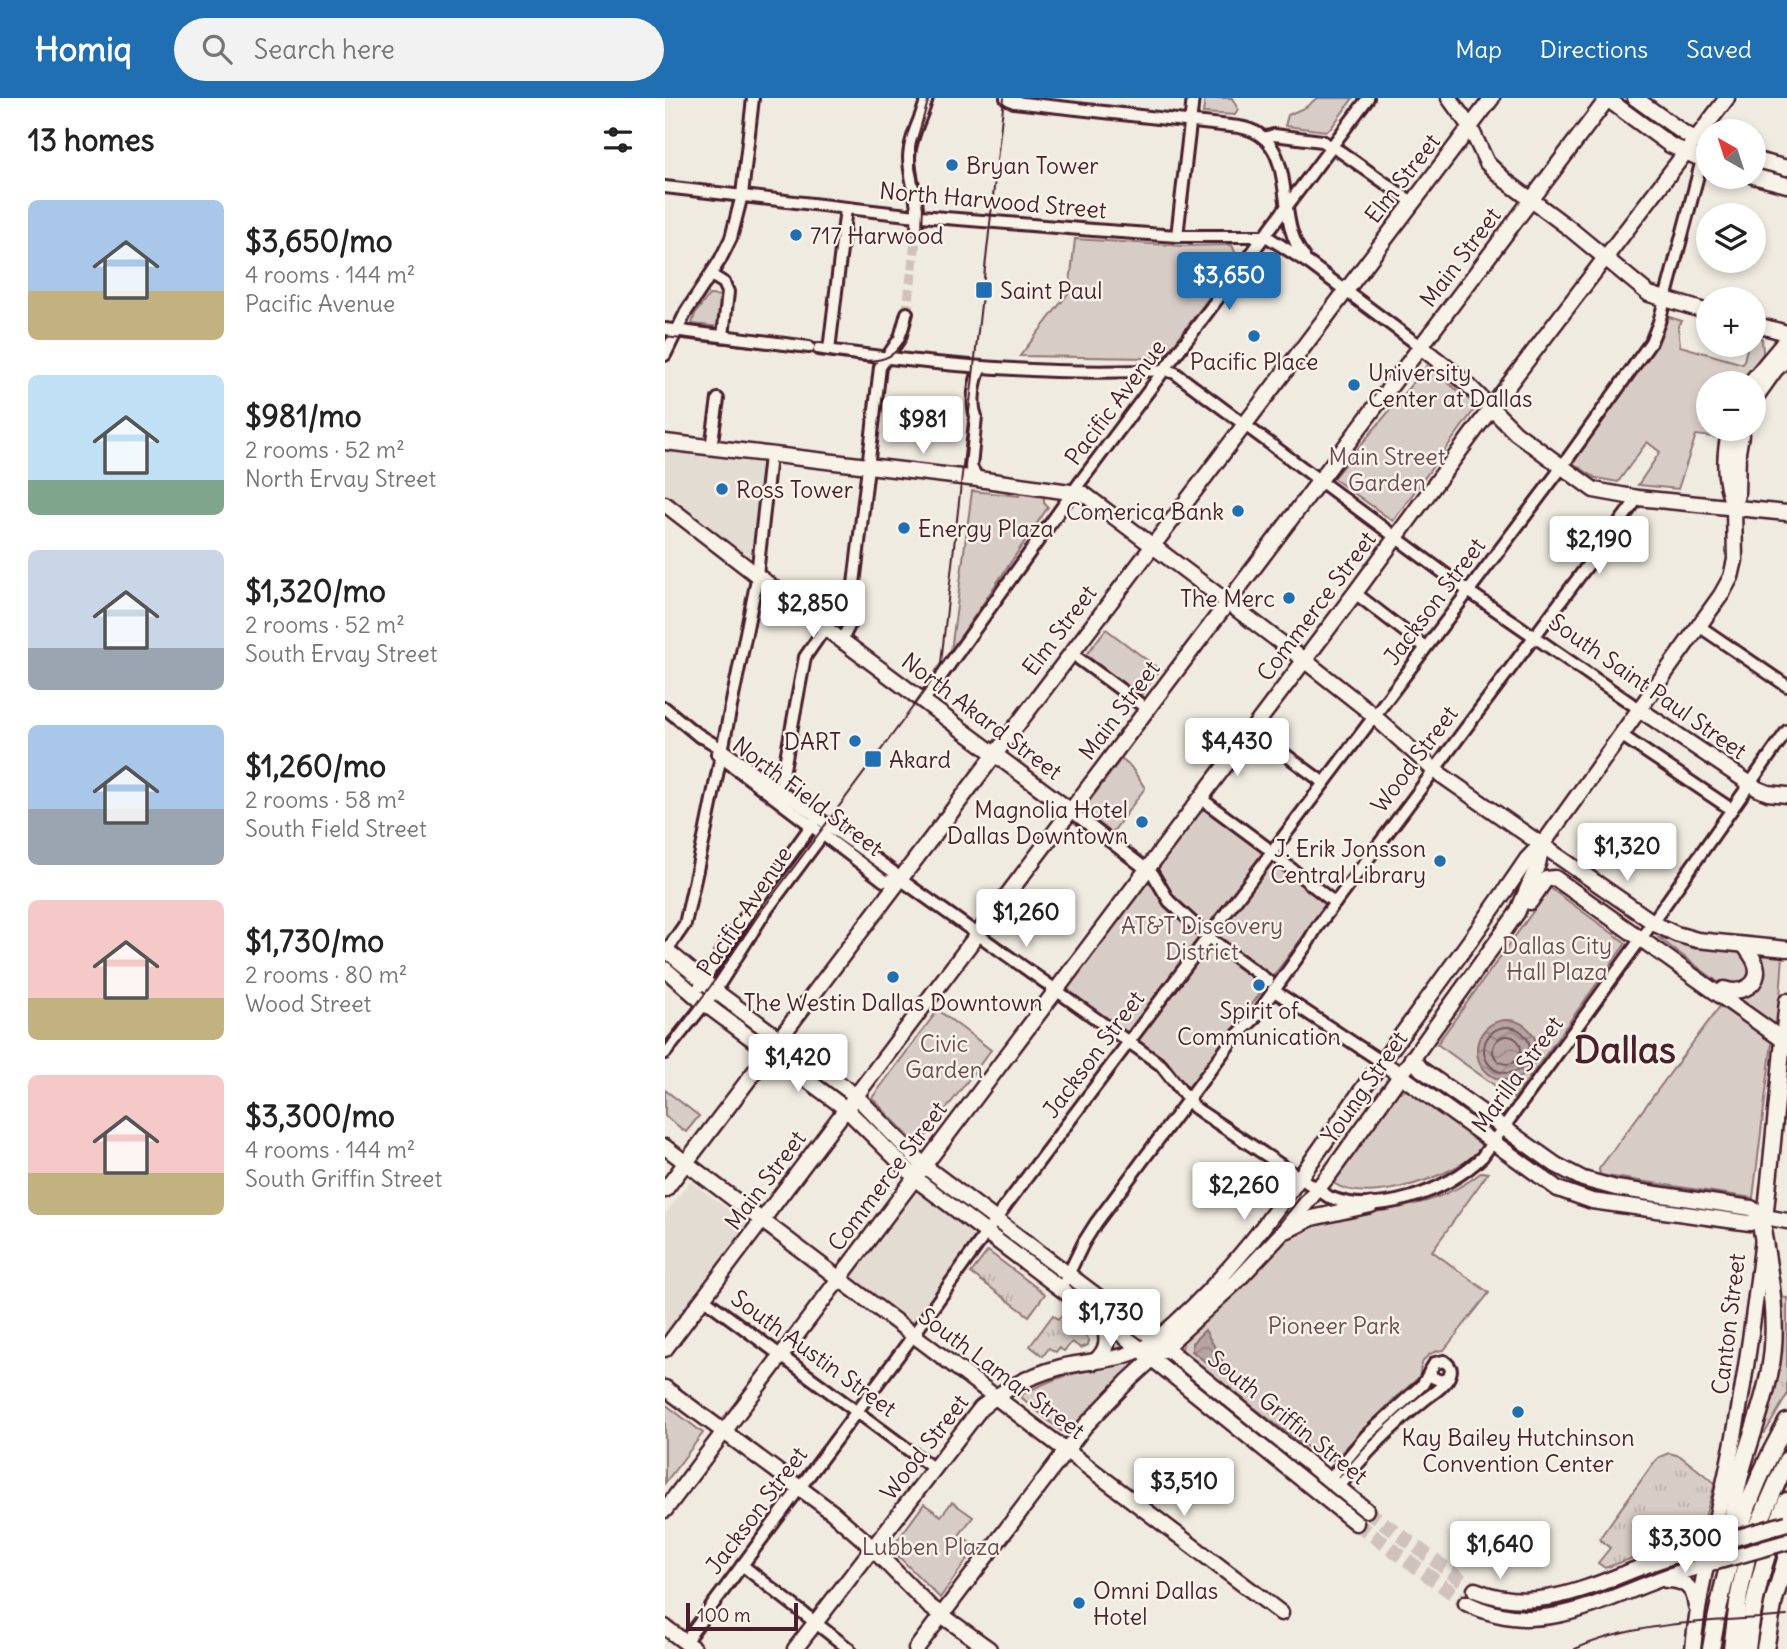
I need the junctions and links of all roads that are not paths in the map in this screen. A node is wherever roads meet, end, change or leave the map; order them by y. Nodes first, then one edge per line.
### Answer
1 (753, 98) edge
2 (927, 98) edge
3 (1006, 98) edge
4 (1193, 98) edge
5 (1369, 98) edge
6 (1449, 98) edge
7 (1492, 98) edge
8 (1607, 98) edge
9 (1635, 98) edge
10 (1727, 98) edge
11 (1716, 119) edge
12 (1190, 123) junction
13 (1470, 127) junction
14 (1265, 138) junction
15 (1333, 147) junction
16 (1696, 149) edge
17 (1696, 151) edge
18 (1696, 156) edge
19 (1766, 162) edge
20 (1787, 168) edge
21 (1696, 169) edge
22 (1766, 179) edge
23 (1787, 185) edge
24 (665, 187) edge
25 (742, 195) junction
26 (1532, 199) junction
27 (1412, 202) junction
28 (846, 208) junction
29 (1287, 208) junction
30 (918, 216) junction
31 (917, 228) tunnel mouth
32 (1177, 236) junction
33 (1266, 236) junction
34 (1605, 258) junction
35 (1310, 264) junction
36 (711, 275) junction
37 (1345, 290) junction
38 (1664, 301) junction
39 (1696, 309) edge
40 (907, 313) tunnel mouth
41 (1766, 327) edge
42 (670, 329) edge
43 (1787, 333) edge
44 (1766, 335) edge
45 (723, 336) junction
46 (1787, 339) edge
47 (1421, 347) junction
48 (819, 349) junction
49 (665, 355) edge
50 (1771, 356) junction
51 (886, 358) junction
52 (1787, 358) edge
53 (981, 368) junction
54 (1166, 370) junction
55 (1759, 371) edge
56 (1766, 383) edge
57 (718, 399) dead end
58 (1491, 408) junction
59 (1244, 424) junction
60 (1729, 441) edge
61 (1740, 441) edge
62 (665, 442) edge
63 (711, 449) junction
64 (769, 456) junction
65 (869, 468) junction
66 (1561, 468) junction
67 (978, 479) junction
68 (1319, 480) junction
69 (1074, 492) junction
70 (1638, 498) junction
71 (665, 504) edge
72 (1734, 507) junction
73 (1787, 513) edge
74 (1396, 537) junction
75 (1151, 545) junction
76 (757, 575) junction
77 (1468, 591) junction
78 (1355, 593) junction
79 (1228, 603) junction
80 (1699, 626) junction
81 (825, 628) junction
82 (1534, 635) junction
83 (842, 640) junction
84 (1426, 647) junction
85 (1079, 659) dead end
86 (1304, 660) junction
87 (1787, 685) edge
88 (924, 700) junction
89 (1139, 704) dead end
90 (665, 708) edge
91 (1639, 709) junction
92 (1373, 716) junction
93 (1252, 730) junction
94 (1787, 731) edge
95 (1621, 735) junction
96 (722, 754) junction
97 (994, 754) junction
98 (1434, 770) junction
99 (1324, 783) junction
100 (1749, 784) junction
101 (780, 790) junction
102 (1787, 795) edge
103 (1206, 803) dead end
104 (1731, 809) junction
105 (1071, 811) junction
106 (815, 821) junction
107 (826, 830) junction
108 (1542, 845) junction
109 (1268, 850) junction
110 (1150, 871) junction
111 (900, 879) junction
112 (1335, 902) junction
113 (1652, 921) junction
114 (1503, 933) junction
115 (978, 934) junction
116 (1208, 937) junction
117 (1640, 940) junction
118 (1744, 945) junction
119 (1787, 949) edge
120 (666, 950) edge
121 (665, 969) edge
122 (709, 986) junction
123 (1271, 986) junction
124 (1056, 990) junction
125 (699, 999) junction
126 (1787, 1001) edge
127 (1747, 1015) junction
128 (779, 1039) junction
129 (1783, 1040) junction
130 (1129, 1041) junction
131 (769, 1052) junction
132 (665, 1053) edge
133 (1412, 1058) junction
134 (1382, 1062) junction
135 (1400, 1075) junction
136 (856, 1096) junction
137 (1189, 1099) junction
138 (1781, 1107) edge
139 (846, 1109) junction
140 (1503, 1128) junction
141 (1493, 1143) junction
142 (665, 1147) edge
143 (685, 1163) junction
144 (923, 1165) junction
145 (914, 1178) junction
146 (1299, 1178) junction
147 (665, 1190) edge
148 (1317, 1190) junction
149 (1371, 1205) junction
150 (994, 1220) junction
151 (1787, 1221) edge
152 (762, 1222) junction
153 (1763, 1224) junction
154 (1283, 1232) junction
155 (985, 1233) junction
156 (1068, 1274) junction
157 (838, 1279) junction
158 (1061, 1290) junction
159 (703, 1298) junction
160 (1102, 1321) junction
161 (912, 1335) junction
162 (1161, 1344) junction
163 (665, 1349) edge
164 (781, 1355) junction
165 (1147, 1355) junction
166 (1094, 1362) junction
167 (1430, 1371) junction
168 (1447, 1379) junction
169 (665, 1388) edge
170 (1000, 1401) junction
171 (857, 1411) junction
172 (1787, 1422) edge
173 (723, 1431) junction
174 (1283, 1441) junction
175 (1066, 1450) junction
176 (1272, 1457) junction
177 (1787, 1460) edge
178 (933, 1468) junction
179 (1335, 1483) junction
180 (799, 1488) junction
181 (1312, 1489) junction
182 (1787, 1501) edge
183 (665, 1510) edge
184 (1366, 1510) tunnel mouth
185 (1356, 1523) tunnel mouth
186 (1787, 1523) edge
187 (1787, 1542) edge
188 (873, 1549) junction
189 (1717, 1552) junction
190 (1787, 1556) edge
191 (741, 1565) junction
192 (1657, 1580) junction
193 (1475, 1590) tunnel mouth
194 (1526, 1599) junction
195 (1466, 1603) tunnel mouth
196 (1281, 1612) dead end
197 (1697, 1612) junction
198 (941, 1615) junction
199 (1513, 1618) junction
200 (816, 1623) junction
201 (665, 1627) edge
202 (689, 1645) edge
203 (795, 1649) edge
204 (849, 1649) edge
205 (916, 1649) edge
206 (989, 1649) edge
207 (1693, 1649) edge
208 (1711, 1649) edge
209 (1732, 1649) edge
210 (1747, 1649) edge
211 (1765, 1649) edge

1 - 25 street
2 - 30 street
3 - 12 street
4 - 12 street
5 - 15 street, Pacific Avenue
6 - 13 main road
7 - 13 main road, Elm Street
8 - 17 main road
8 - 26 main road, Main Street
9 - 16 main road
10 - 11 main road, Commerce Street
12 - 14 street
12 - 32 street
13 - 26 main road
13 - 27 main road, Elm Street
14 - 15 street
14 - 29 street
15 - 27 street
15 - 29 street, Pacific Avenue
18 - 34 main road, Commerce Street
19 - 20 main road
21 - 38 street, Jackson Street
22 - 23 main road
24 - 25 street, North Harwood Street
25 - 28 street, North Harwood Street
25 - 36 street
26 - 34 main road
26 - 47 main road, Main Street
27 - 37 main road, Elm Street
28 - 30 street, North Harwood Street
28 - 48 street
29 - 33 street, Pacific Avenue
29 - 35 street
30 - 31 street
30 - 32 street, North Harwood Street
32 - 33 street, North Harwood Street
33 - 35 street
33 - 54 street, Pacific Avenue
34 - 38 main road
34 - 58 main road, Commerce Street
35 - 37 street
36 - 42 street
36 - 45 street
37 - 47 street
37 - 59 main road, Elm Street
38 - 39 main road
38 - 66 street, Jackson Street
40 - 51 street
41 - 43 main road
42 - 45 street
42 - 49 street
44 - 50 main road
45 - 48 street
46 - 50 main road
47 - 58 main road
47 - 68 main road, Main Street
48 - 51 street
50 - 55 main road
51 - 53 street
51 - 65 street
52 - 56 main road
53 - 54 street
53 - 67 street
54 - 59 street, South Saint Paul Street
54 - 69 street, Pacific Avenue
57 - 63 street
58 - 66 main road
58 - 74 main road, Commerce Street
59 - 68 street, South Saint Paul Street
59 - 75 main road, Elm Street
60 - 72 main road, Young Street
61 - 72 main road, Young Street
62 - 63 main road
63 - 64 main road
64 - 65 main road
64 - 76 street
65 - 67 main road
65 - 83 street
66 - 70 main road
66 - 77 street, Jackson Street
67 - 69 main road
68 - 74 street, South Saint Paul Street
68 - 79 main road, Main Street
69 - 75 main road
69 - 88 street, Pacific Avenue
70 - 72 main road
70 - 82 street, Wood Street
71 - 76 main road, North Akard Street
72 - 73 main road
72 - 80 main road, Young Street
74 - 77 street, South Saint Paul Street
74 - 78 main road, Commerce Street
75 - 79 main road
75 - 97 main road, Elm Street
76 - 81 main road, North Akard Street
76 - 96 street
77 - 82 street, South Saint Paul Street
77 - 84 street, Jackson Street
78 - 84 street
78 - 86 main road, Commerce Street
79 - 86 main road
79 - 105 main road, Main Street
80 - 87 street
80 - 91 main road, Young Street
81 - 83 main road, North Akard Street
81 - 101 street
82 - 91 street, South Saint Paul Street
82 - 98 street, Wood Street
83 - 88 main road, North Akard Street
84 - 92 street, Jackson Street
85 - 89 street
86 - 92 main road
86 - 93 main road, Commerce Street
88 - 97 main road, North Akard Street
90 - 96 street, North Field Street
91 - 95 main road, Young Street
91 - 100 main road, South Saint Paul Street
92 - 98 main road
92 - 99 street, Jackson Street
93 - 99 street
93 - 110 main road, Commerce Street
94 - 100 street, Marilla Street
95 - 104 street
95 - 108 main road, Young Street
96 - 101 street, North Field Street
96 - 106 street, North Field Street
96 - 120 street
97 - 105 main road, North Akard Street
97 - 111 main road, Elm Street
98 - 108 main road
98 - 112 street, Wood Street
99 - 109 street, Jackson Street
100 - 102 main road, South Saint Paul Street
100 - 104 street, Marilla Street
101 - 106 street, North Field Street
103 - 109 street
104 - 113 street, Marilla Street
105 - 110 street
105 - 115 main road, Main Street
106 - 107 street, North Field Street
106 - 122 street, Pacific Avenue
107 - 111 street, North Field Street
107 - 122 street, Pacific Avenue
108 - 113 main road
108 - 114 main road, Young Street
108 - 134 main road, Young Street
109 - 112 street
109 - 116 street, Jackson Street
110 - 116 street
110 - 124 main road, Commerce Street
111 - 115 street, North Field Street
111 - 128 main road, Elm Street
112 - 123 street, Wood Street
113 - 117 street, Marilla Street
113 - 118 main road
114 - 117 main road
114 - 133 main road, Young Street
115 - 124 street, North Field Street
115 - 136 main road, Main Street
116 - 123 street
116 - 130 street, Jackson Street
117 - 127 main road
117 - 140 street, Marilla Street
118 - 119 main road
118 - 127 main road
120 - 122 main road, South Griffin Street
121 - 125 main road, South Griffin Street
122 - 125 street, Pacific Avenue
122 - 128 main road, South Griffin Street
123 - 134 street
123 - 137 street, Wood Street
124 - 130 street, North Field Street
124 - 144 main road, Commerce Street
125 - 131 main road, South Griffin Street
125 - 132 street, Pacific Avenue
126 - 129 main road, Canton Street
127 - 129 main road
128 - 131 main road, Elm Street
128 - 136 main road, South Griffin Street
129 - 138 main road, Canton Street
130 - 137 street, Marilla Street
130 - 150 street, Jackson Street
131 - 139 main road, South Griffin Street
131 - 143 main road, Elm Street
133 - 135 main road, Young Street
133 - 140 main road
134 - 135 main road
134 - 146 main road, Young Street
135 - 141 main road
135 - 148 main road, Young Street
136 - 139 main road, Main Street
136 - 144 main road, South Griffin Street
137 - 146 street, Marilla Street
137 - 156 street, Wood Street
138 - 153 main road, Canton Street
139 - 145 main road, South Griffin Street
139 - 152 main road, Main Street
140 - 141 street, Marilla Street
140 - 153 main road
141 - 149 street, Marilla Street
141 - 153 main road
142 - 143 main road, South Lamar Street
143 - 147 main road, Elm Street
143 - 152 main road, South Lamar Street
144 - 145 main road, Commerce Street
144 - 150 main road, South Griffin Street
145 - 155 main road, South Griffin Street
145 - 157 main road, Commerce Street
146 - 148 street, Marilla Street
146 - 162 main road, Young Street
148 - 149 street, Marilla Street
148 - 154 main road, Young Street
149 - 154 main road
150 - 155 street, Jackson Street
150 - 156 main road, South Griffin Street
151 - 153 main road
152 - 157 main road, South Lamar Street
152 - 159 main road, Main Street
153 - 189 main road, Canton Street
153 - 189 highway
154 - 162 main road, Young Street
155 - 158 main road, South Griffin Street
155 - 161 street, Jackson Street
156 - 158 street, Wood Street
156 - 162 main road, South Griffin Street
157 - 161 main road, South Lamar Street
157 - 164 main road, Commerce Street
158 - 160 main road, South Griffin Street
159 - 163 main road, Main Street
159 - 164 street, South Austin Street
160 - 165 main road, South Griffin Street
160 - 166 main road
161 - 170 main road, South Lamar Street
161 - 171 street, Jackson Street
162 - 165 main road, Young Street
162 - 174 main road, South Griffin Street
164 - 171 street, South Austin Street
164 - 173 main road, Commerce Street
165 - 166 main road, Wood Street
165 - 175 main road, Young Street
165 - 176 main road, South Griffin Street
166 - 170 main road, Wood Street
167 - 168 street
167 - 168 street
167 - 179 street
168 - 179 street
169 - 173 main road
170 - 175 main road, South Lamar Street
170 - 178 main road, Wood Street
171 - 178 street, South Austin Street
171 - 180 street, Jackson Street
172 - 189 highway
173 - 180 main road
173 - 183 main road, Commerce Street
174 - 176 main road
174 - 179 main road, South Griffin Street
175 - 196 main road, South Lamar Street
175 - 198 main road, Young Street
176 - 181 main road, South Griffin Street
177 - 209 highway
178 - 188 main road, Wood Street
179 - 181 main road
179 - 184 main road, South Griffin Street
180 - 188 main road
180 - 191 street, Jackson Street
181 - 185 main road, South Griffin Street
182 - 210 highway
186 - 189 main road, bridge
187 - 189 main road, bridge
188 - 198 main road
188 - 200 main road, Wood Street
189 - 192 main road
189 - 194 main road
189 - 197 main road, Canton Street
189 - 208 highway
190 - 211 highway
191 - 200 street
191 - 202 street, Jackson Street
192 - 197 main road
192 - 199 main road
193 - 194 main road
194 - 199 street
195 - 199 main road
197 - 207 main road, Canton Street
198 - 205 main road, Young Street
198 - 206 main road
200 - 203 main road, Wood Street
200 - 204 street
201 - 202 main road

